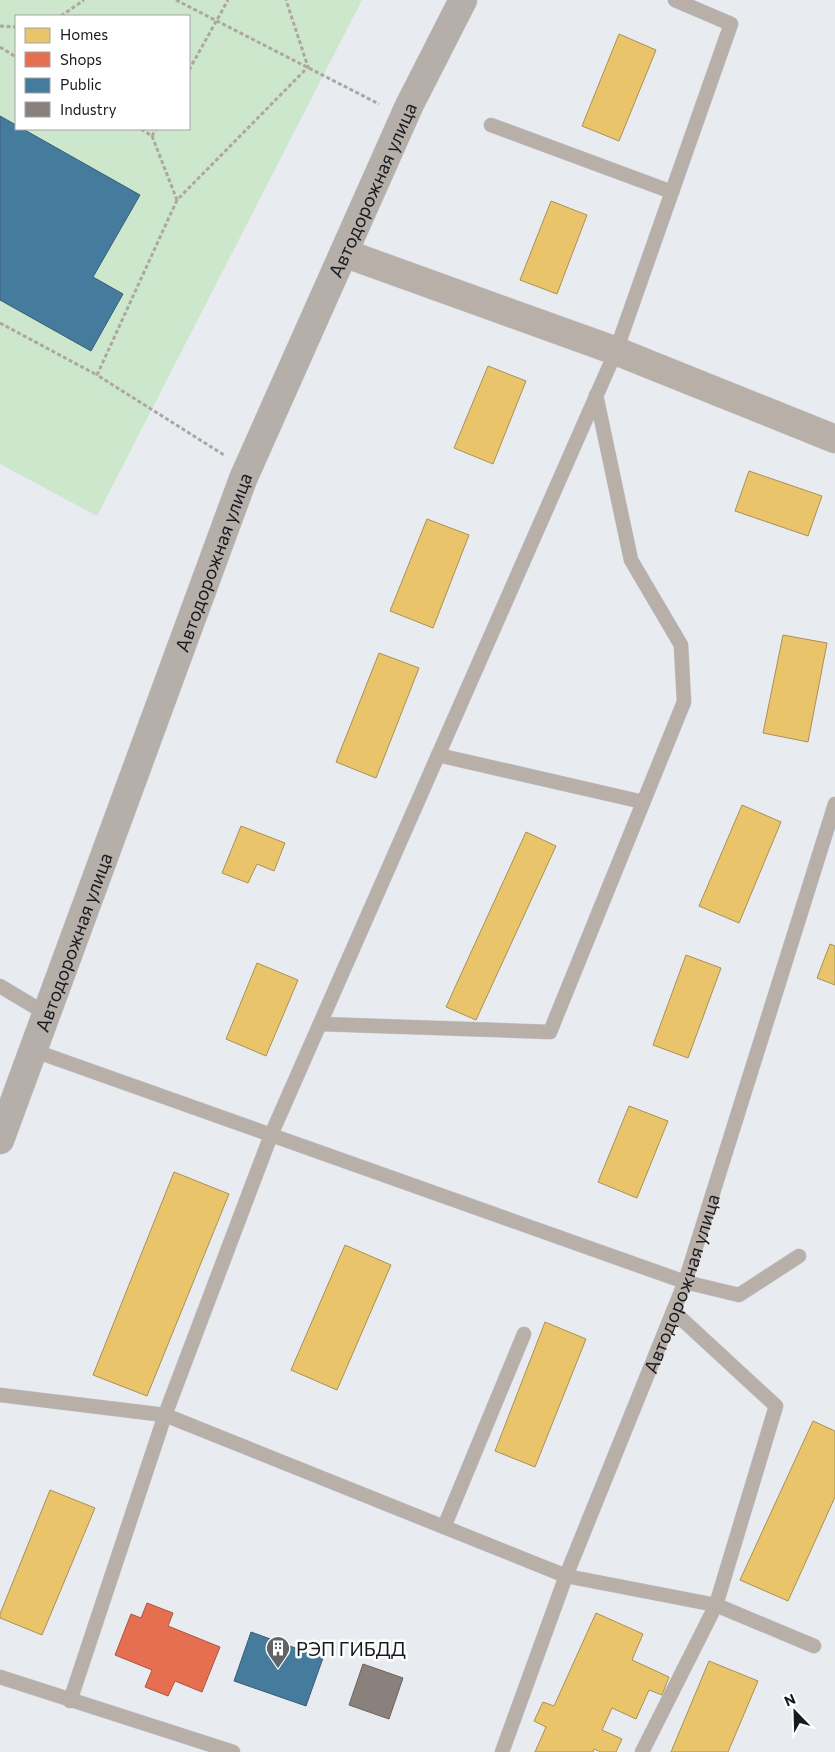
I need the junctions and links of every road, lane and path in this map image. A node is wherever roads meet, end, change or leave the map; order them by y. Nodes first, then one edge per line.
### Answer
1 (84, 0) edge
2 (176, 0) edge
3 (228, 0) edge
4 (286, 0) edge
5 (463, 0) edge
6 (675, 0) edge
7 (62, 15) edge
8 (217, 21) junction
9 (0, 26) edge
10 (15, 27) edge
11 (0, 48) edge
12 (15, 56) edge
13 (308, 67) junction
14 (190, 68) edge
15 (405, 116) junction
16 (491, 125) dead end
17 (143, 130) edge
18 (155, 130) edge
19 (152, 136) junction
20 (672, 192) junction
21 (177, 200) junction
22 (344, 253) junction
23 (0, 323) edge
24 (616, 350) junction
25 (97, 375) junction
26 (596, 395) junction
27 (835, 439) edge
28 (248, 470) junction
29 (438, 755) junction
30 (643, 802) junction
31 (835, 804) edge
32 (0, 986) edge
33 (45, 1013) junction
34 (320, 1024) junction
35 (32, 1050) junction
36 (271, 1135) junction
37 (0, 1140) edge
38 (799, 1256) dead end
39 (685, 1282) junction
40 (673, 1310) junction
41 (524, 1334) dead end
42 (0, 1396) edge
43 (165, 1416) junction
44 (444, 1527) junction
45 (566, 1576) junction
46 (716, 1605) junction
47 (814, 1646) dead end
48 (0, 1677) edge
49 (70, 1701) junction
50 (233, 1752) edge
51 (502, 1752) edge
52 (642, 1752) edge

1 - 7 path
2 - 8 path
3 - 8 path
4 - 13 path
5 - 15 main road, Автодорожная улица
6 - 20 lane
8 - 13 path
8 - 14 path
9 - 10 path
11 - 12 path
13 - 15 path
13 - 21 path
15 - 22 main road, Автодорожная улица
16 - 20 lane
17 - 19 path
18 - 19 path
19 - 21 path
20 - 24 lane
21 - 25 path
22 - 24 street
22 - 28 main road, Автодорожная улица
23 - 25 path
24 - 26 lane
24 - 27 street
25 - 28 path
26 - 29 lane
26 - 30 lane
28 - 33 main road, Автодорожная улица
29 - 30 lane
29 - 34 lane
30 - 34 lane
31 - 39 lane, Автодорожная улица
32 - 33 lane
33 - 35 main road, Автодорожная улица
34 - 36 lane
35 - 36 lane
35 - 37 main road, Автодорожная улица
36 - 39 lane
36 - 43 lane
38 - 39 lane
39 - 40 lane, Автодорожная улица
40 - 45 lane, Автодорожная улица
40 - 46 lane
41 - 44 lane
42 - 43 lane
43 - 44 lane
43 - 49 lane
44 - 45 lane
45 - 46 lane
45 - 51 lane, Автодорожная улица
46 - 47 lane
46 - 52 lane
48 - 49 lane
49 - 50 lane

